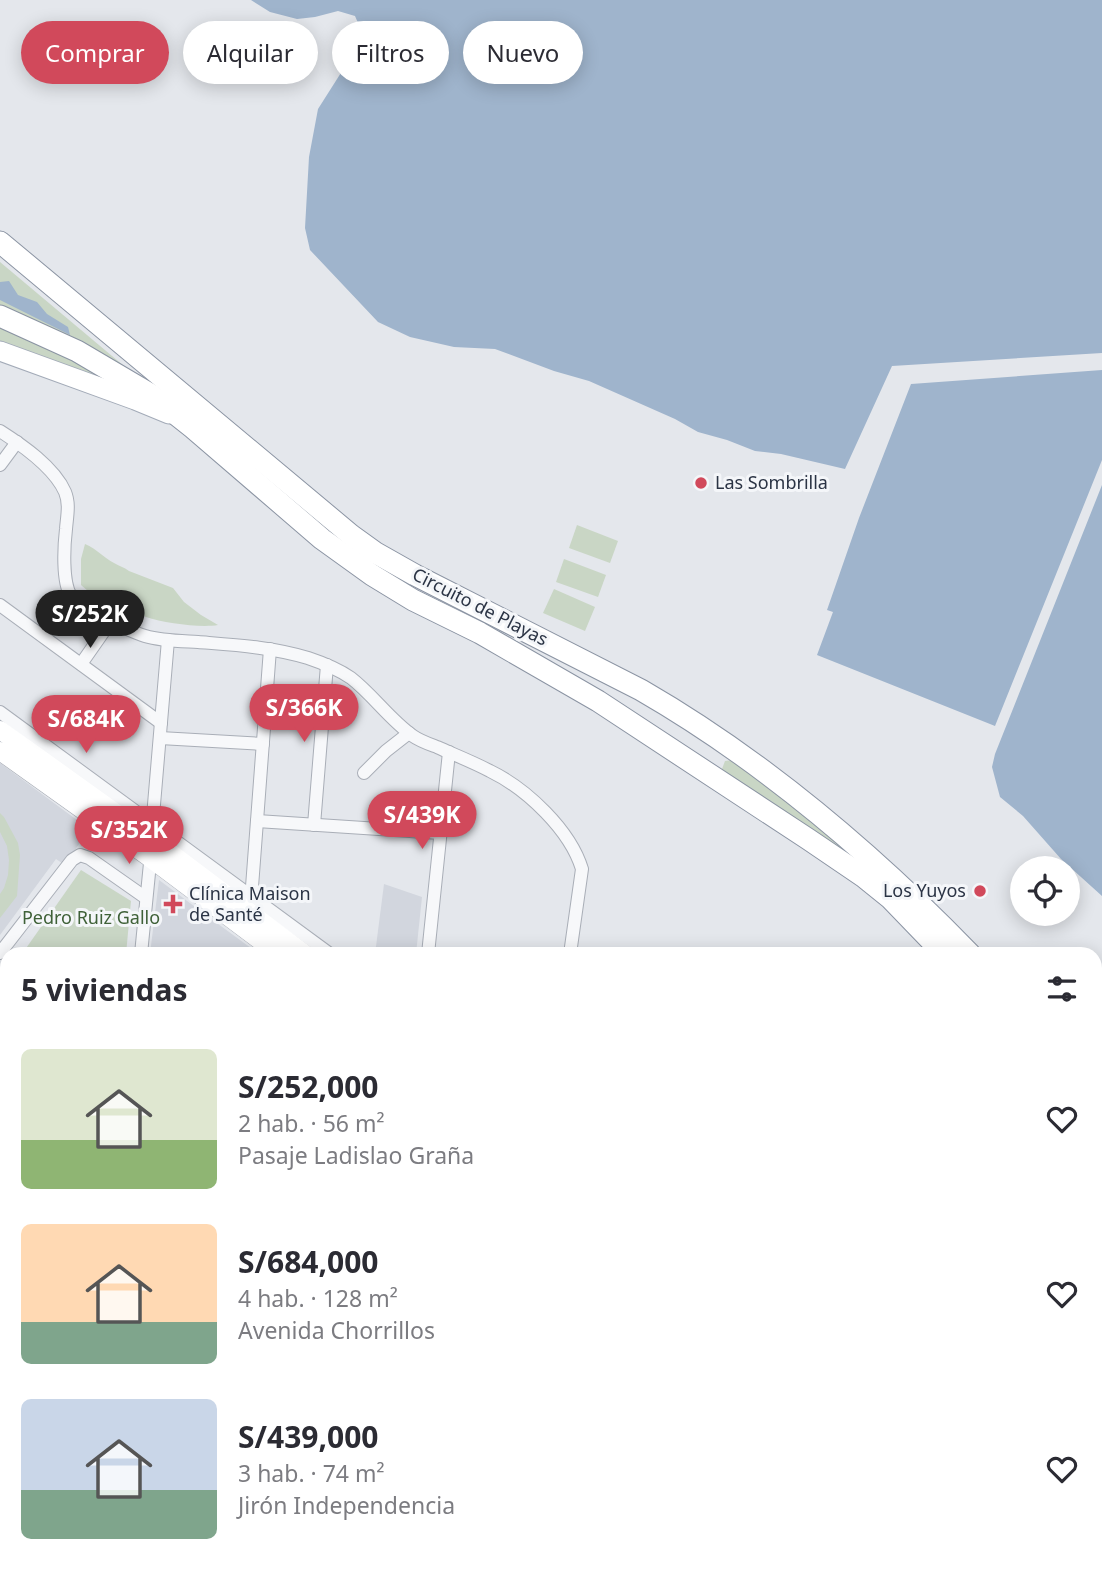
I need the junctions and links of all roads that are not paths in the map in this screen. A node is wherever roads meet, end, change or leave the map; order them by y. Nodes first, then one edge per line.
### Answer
1 (0, 242) edge
2 (0, 316) edge
3 (0, 351) edge
4 (193, 428) junction
5 (0, 431) edge
6 (17, 442) junction
7 (0, 465) edge
8 (0, 605) edge
9 (111, 621) junction
10 (168, 640) junction
11 (270, 649) junction
12 (81, 664) junction
13 (327, 665) junction
14 (0, 712) edge
15 (161, 723) junction
16 (0, 730) edge
17 (410, 733) junction
18 (160, 737) junction
19 (263, 744) junction
20 (0, 751) edge
21 (449, 752) junction
22 (364, 773) dead end
23 (257, 821) junction
24 (314, 825) junction
25 (152, 832) junction
26 (440, 833) junction
27 (150, 858) junction
28 (215, 896) junction
29 (146, 898) junction
30 (251, 904) junction
31 (5, 947) edge
32 (142, 947) edge
33 (278, 947) edge
34 (280, 947) edge
35 (319, 947) edge
36 (429, 947) edge
37 (570, 947) edge
38 (937, 947) edge
39 (963, 947) edge

1 - 39 highway, Circuito de Playas
2 - 4 highway, Circuito de Playas
3 - 4 main road
4 - 38 highway, Circuito de Playas
5 - 6 street
6 - 7 street
6 - 9 street
8 - 12 street
9 - 10 street
9 - 12 street
10 - 11 street
10 - 15 street
11 - 13 street
11 - 19 street
12 - 15 street
13 - 17 street
13 - 24 street
14 - 25 street
15 - 18 street
16 - 25 main road
17 - 21 street
17 - 22 street
18 - 19 street
18 - 25 street
19 - 23 street
20 - 27 main road
21 - 26 street
21 - 37 street
23 - 24 street
23 - 30 street
24 - 26 street
25 - 27 street
25 - 28 main road
25 - 30 street
26 - 36 street
27 - 28 main road
27 - 29 street
28 - 30 main road
28 - 33 main road
29 - 31 street
29 - 32 street
30 - 34 main road
30 - 35 street

